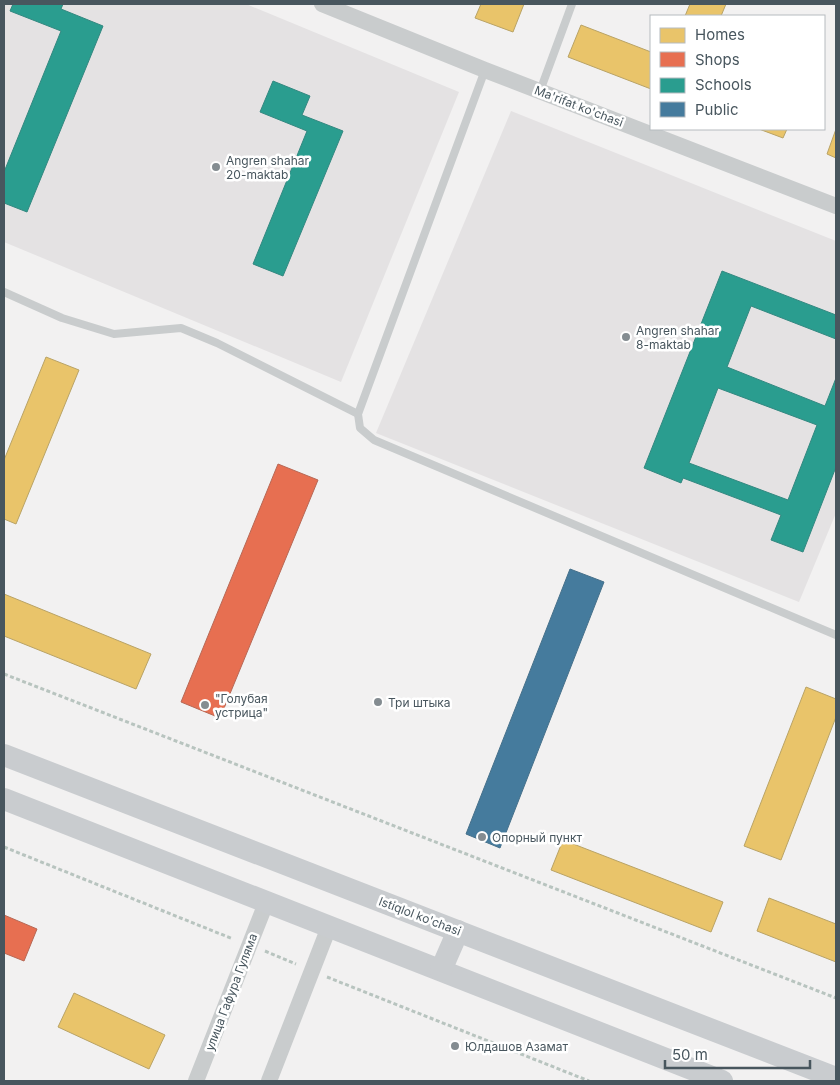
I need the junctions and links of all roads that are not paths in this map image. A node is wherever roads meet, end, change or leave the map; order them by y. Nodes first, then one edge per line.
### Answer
1 (322, 4) edge
2 (572, 4) edge
3 (485, 70) junction
4 (540, 91) junction
5 (836, 206) edge
6 (4, 292) edge
7 (358, 414) junction
8 (836, 634) edge
9 (4, 755) edge
10 (4, 800) edge
11 (266, 903) junction
12 (329, 927) junction
13 (458, 931) junction
14 (441, 970) junction
15 (836, 1078) edge
16 (196, 1081) edge
17 (269, 1081) edge
18 (722, 1081) edge

1 - 3 street, Ma'rifat ko'chasi
2 - 4 lane
3 - 4 street, Ma'rifat ko'chasi
3 - 7 lane
4 - 5 street, Ma'rifat ko'chasi
6 - 7 lane
7 - 8 lane
9 - 13 main road, Istiqlol ko'chasi
10 - 11 main road
11 - 12 main road
11 - 16 street, улица Гафура Гуляма
12 - 14 main road
12 - 17 street
13 - 14 main road
13 - 15 main road, Istiqlol ko'chasi
14 - 18 main road

